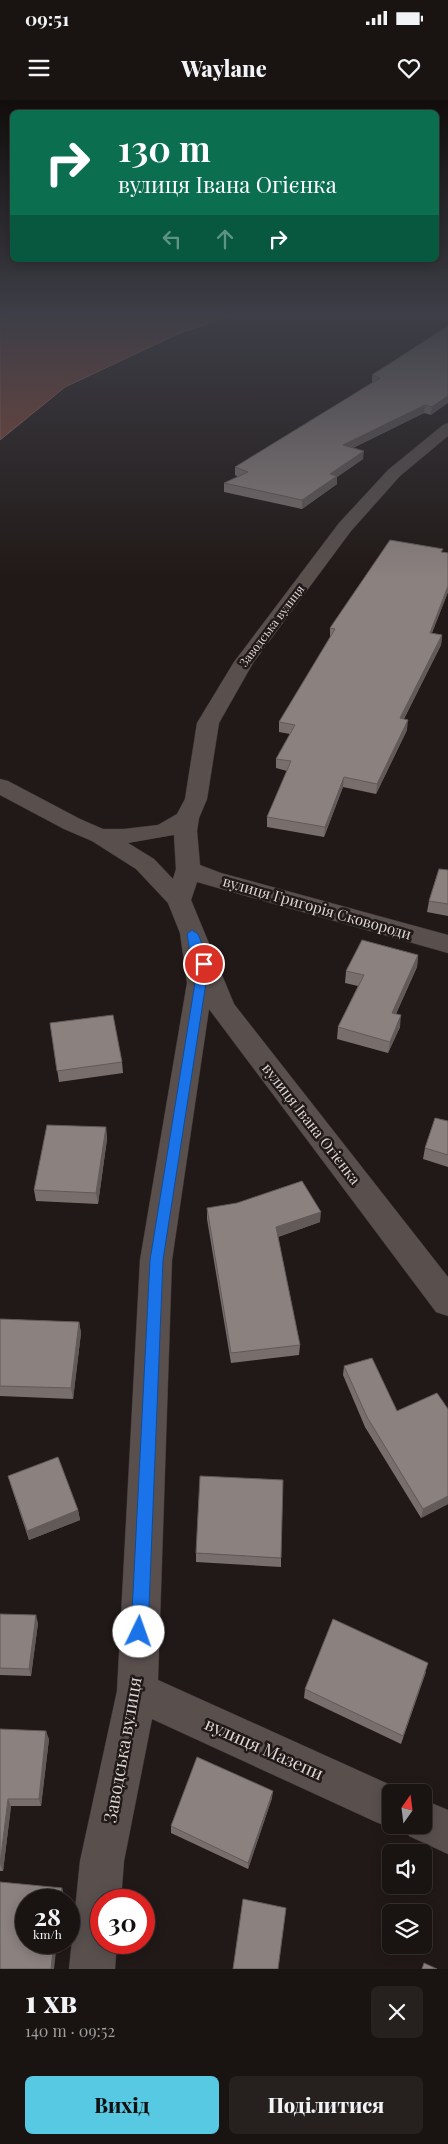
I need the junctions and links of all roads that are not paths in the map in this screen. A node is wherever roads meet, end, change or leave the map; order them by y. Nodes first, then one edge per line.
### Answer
1 (448, 428) edge
2 (439, 443) edge
3 (0, 786) edge
4 (187, 818) junction
5 (112, 836) junction
6 (188, 869) junction
7 (179, 900) junction
8 (192, 934) junction
9 (448, 944) edge
10 (448, 1302) edge
11 (137, 1691) junction
12 (382, 1802) edge
13 (432, 1825) edge
14 (448, 1832) edge
15 (92, 1969) edge

1 - 2 street, Заводська вулиця
2 - 4 street, Заводська вулиця
3 - 5 street
4 - 5 street
4 - 6 street, Заводська вулиця
5 - 7 street
6 - 7 street
6 - 9 street, вулиця Григорія Сковороди
7 - 8 street
8 - 10 street, вулиця Івана Огієнка
8 - 11 street, Заводська вулиця
11 - 12 street, вулиця Мазепи
11 - 15 street, Заводська вулиця
13 - 14 street

